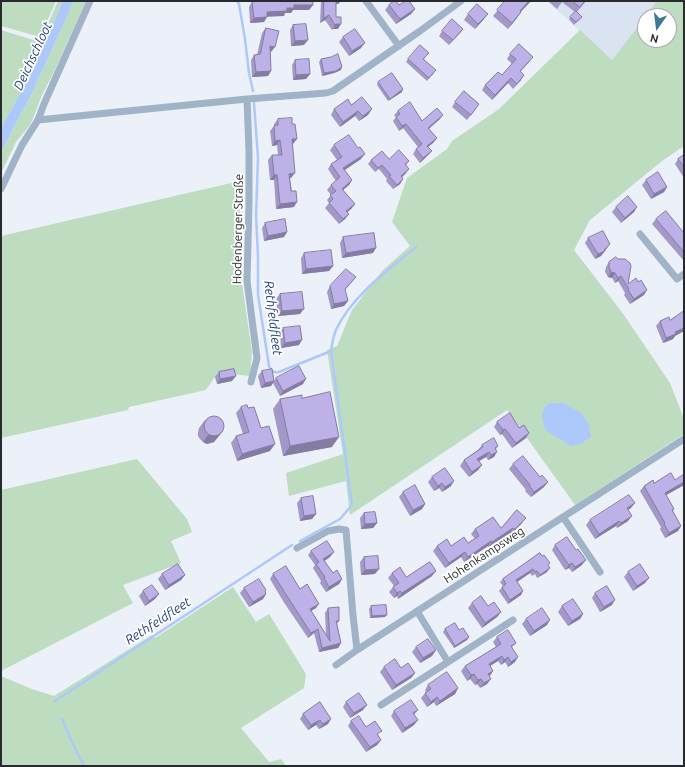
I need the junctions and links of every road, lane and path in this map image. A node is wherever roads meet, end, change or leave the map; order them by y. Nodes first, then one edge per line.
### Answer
1 (90, 1) edge
2 (366, 1) edge
3 (461, 1) edge
4 (399, 46) junction
5 (247, 99) junction
6 (38, 120) junction
7 (1, 189) edge
8 (640, 234) dead end
9 (684, 274) edge
10 (251, 382) dead end
11 (684, 439) edge
12 (563, 517) junction
13 (297, 548) dead end
14 (600, 572) dead end
15 (417, 611) junction
16 (513, 620) dead end
17 (357, 650) junction
18 (448, 662) junction
19 (336, 665) dead end
20 (381, 705) dead end

1 - 6 street
2 - 4 street
3 - 4 street
4 - 5 street
5 - 6 street
5 - 10 street, Hodenberger Straße
6 - 7 street
8 - 9 street
11 - 12 street, Hohenkampsweg
12 - 14 street
12 - 15 street, Hohenkampsweg
13 - 17 street
15 - 17 street, Hohenkampsweg
15 - 18 street
16 - 18 street
17 - 19 street, Hohenkampsweg
18 - 20 street

